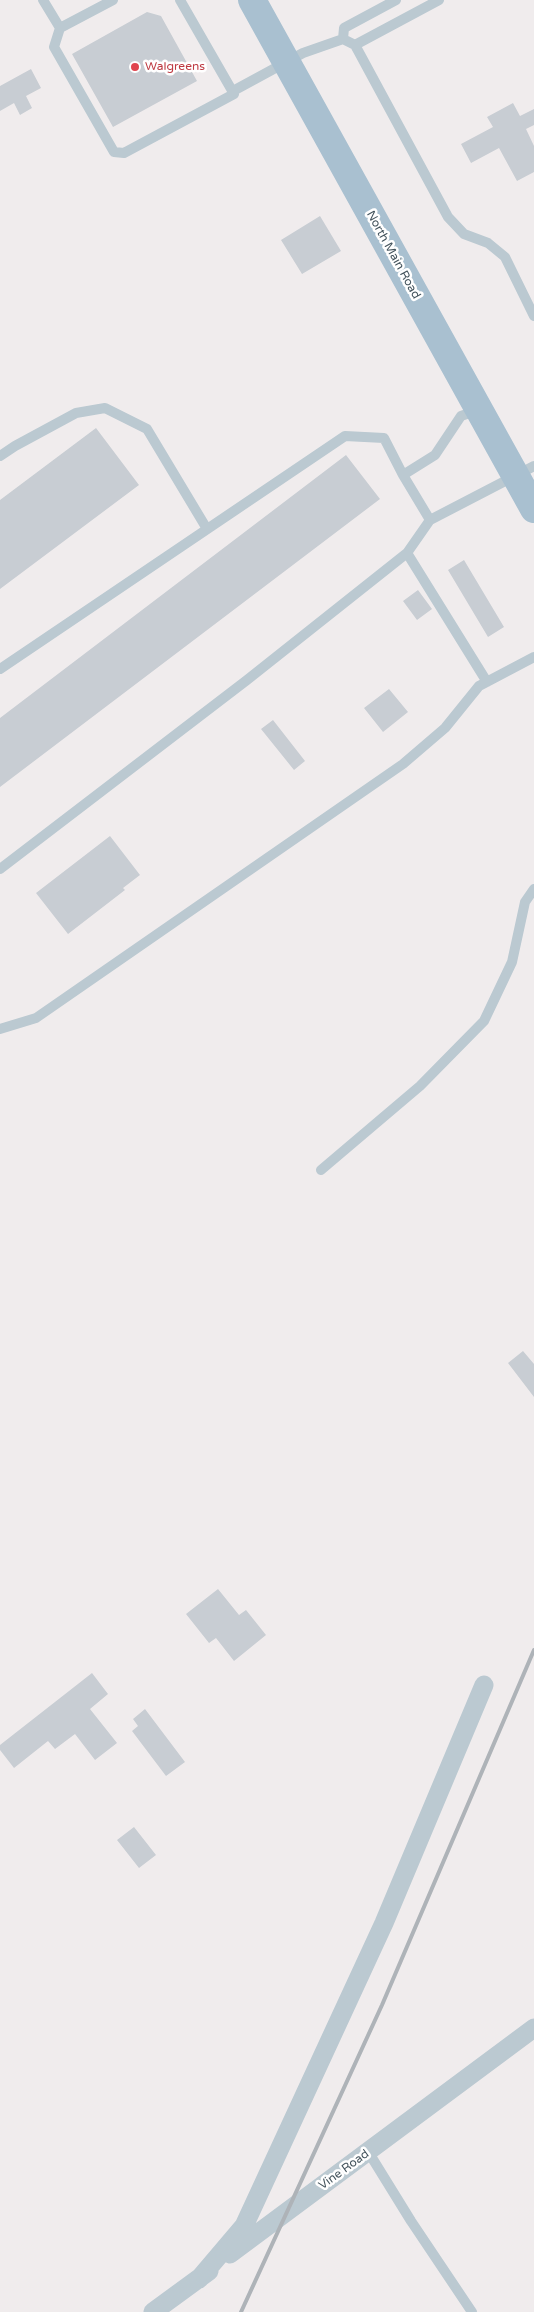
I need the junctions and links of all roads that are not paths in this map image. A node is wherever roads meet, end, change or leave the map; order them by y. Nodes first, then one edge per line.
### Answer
1 (43, 0) edge
2 (113, 0) edge
3 (180, 0) edge
4 (252, 0) edge
5 (396, 0) edge
6 (439, 0) edge
7 (60, 28) junction
8 (343, 39) junction
9 (355, 44) junction
10 (286, 63) junction
11 (233, 91) junction
12 (534, 316) edge
13 (480, 410) junction
14 (0, 456) edge
15 (526, 472) edge
16 (403, 475) junction
17 (534, 509) edge
18 (430, 520) junction
19 (207, 529) junction
20 (406, 553) junction
21 (534, 656) edge
22 (0, 669) edge
23 (487, 682) junction
24 (0, 869) edge
25 (534, 889) edge
26 (0, 1029) edge
27 (320, 1170) dead end
28 (484, 1685) dead end
29 (534, 2028) edge
30 (369, 2153) junction
31 (198, 2278) junction
32 (153, 2312) edge
33 (472, 2312) edge

1 - 7 lane
2 - 7 lane
3 - 11 lane
4 - 10 main road, North Main Road
5 - 8 lane
6 - 9 lane
7 - 11 lane
8 - 9 lane
8 - 10 lane
9 - 12 lane
10 - 11 lane
10 - 13 main road, North Main Road
13 - 15 main road, North Main Road
13 - 16 lane
14 - 19 lane
15 - 17 main road, North Main Road
15 - 18 lane
16 - 18 lane
16 - 19 lane
18 - 20 lane
19 - 22 lane
20 - 23 lane
20 - 24 lane
21 - 23 lane
23 - 26 lane
25 - 27 lane
28 - 31 street
29 - 30 street, Vine Road
30 - 31 street, Vine Road
30 - 33 lane
31 - 32 street, Vine Road

